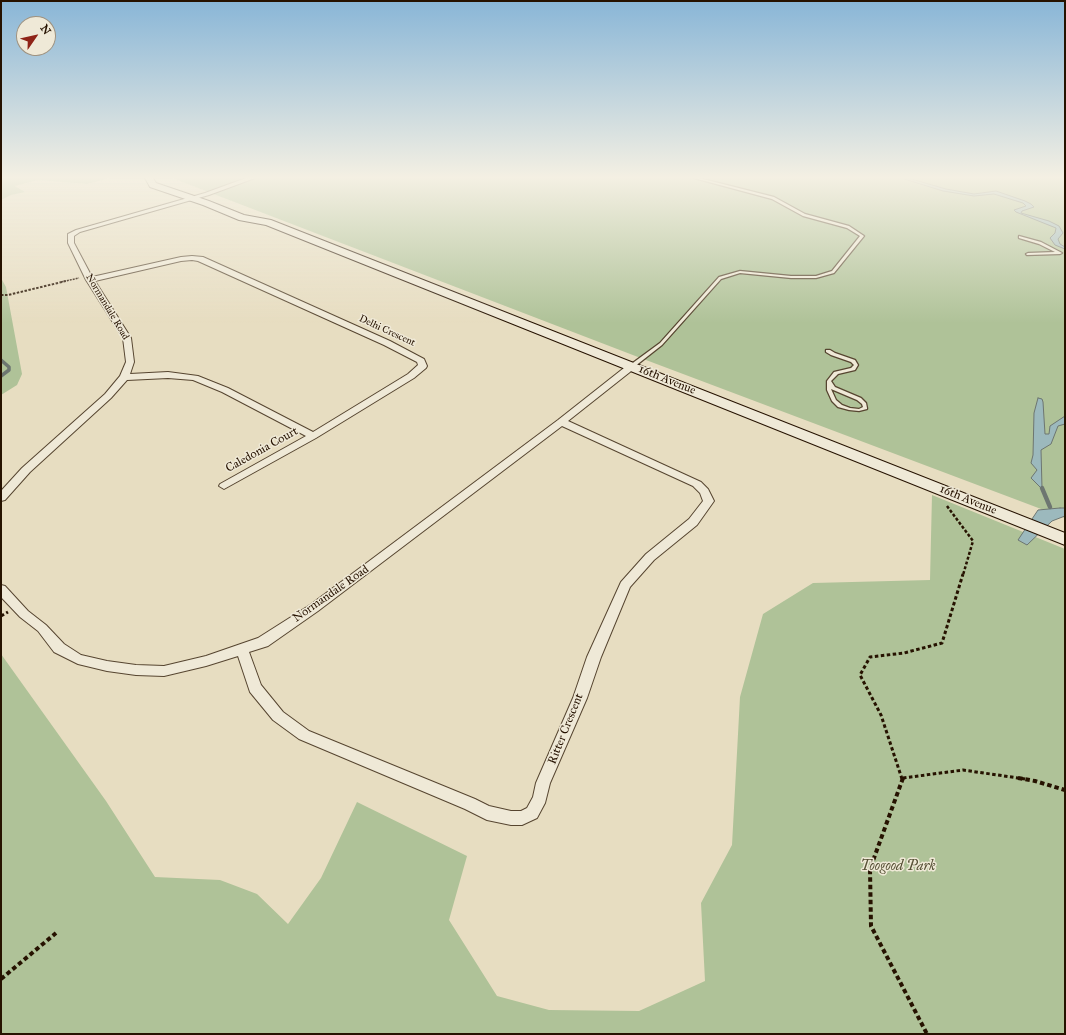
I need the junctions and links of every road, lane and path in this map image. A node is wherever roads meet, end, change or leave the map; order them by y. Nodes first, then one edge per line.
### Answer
1 (95, 226) edge
2 (279, 226) edge
3 (845, 226) edge
4 (1020, 236) dead end
5 (1028, 254) dead end
6 (89, 278) junction
7 (1, 295) edge
8 (828, 351) dead end
9 (632, 366) junction
10 (124, 377) junction
11 (830, 381) junction
12 (561, 422) junction
13 (313, 436) junction
14 (224, 486) dead end
15 (1, 498) edge
16 (944, 502) dead end
17 (1065, 539) edge
18 (1, 589) edge
19 (242, 649) junction
20 (903, 778) junction
21 (1065, 790) edge
22 (56, 933) dead end
23 (1, 979) edge
24 (926, 1034) edge

1 - 6 street, Normandale Road
2 - 9 main road, 16th Avenue
3 - 9 lane
4 - 5 lane
6 - 7 path
6 - 10 street, Normandale Road
6 - 13 street, Delhi Crescent
8 - 11 lane
9 - 12 street, Normandale Road
9 - 17 main road, 16th Avenue
10 - 13 street
10 - 15 street, Normandale Road
11 - 11 lane
12 - 19 street, Normandale Road
12 - 19 street, Ritter Crescent
13 - 14 street, Caledonia Court
16 - 20 path
18 - 19 street, Normandale Road
20 - 21 path
20 - 24 path
22 - 23 path

